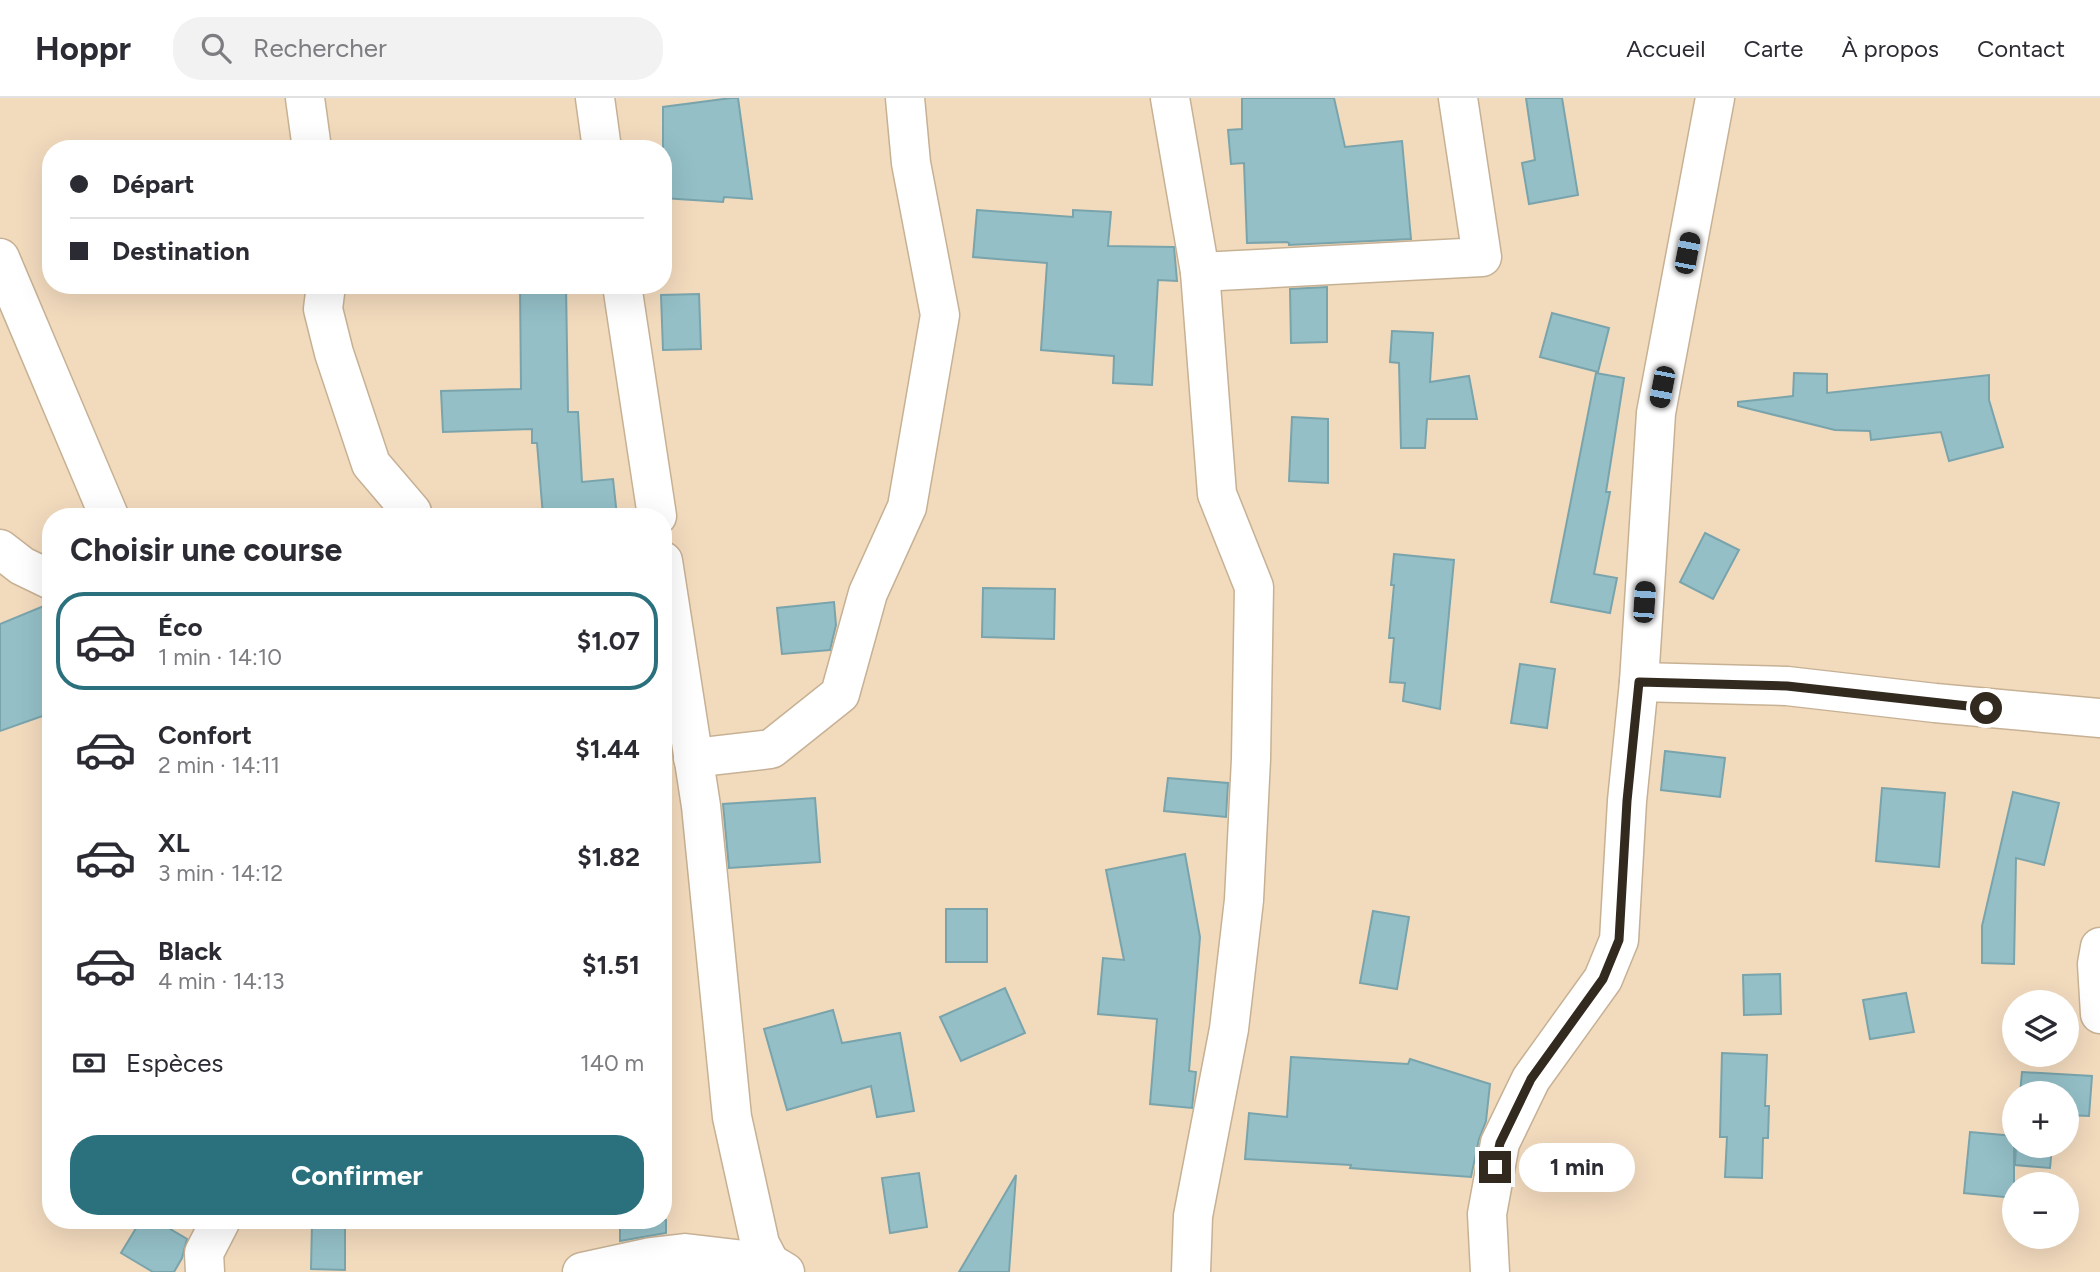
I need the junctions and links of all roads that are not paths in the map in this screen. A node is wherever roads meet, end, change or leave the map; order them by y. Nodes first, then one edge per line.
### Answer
1 (305, 98) edge
2 (595, 98) edge
3 (905, 98) edge
4 (1170, 98) edge
5 (1458, 98) edge
6 (1715, 98) edge
7 (311, 140) edge
8 (601, 140) edge
9 (0, 258) edge
10 (1200, 272) junction
11 (325, 294) edge
12 (623, 294) edge
13 (106, 508) edge
14 (409, 508) edge
15 (655, 508) edge
16 (0, 549) edge
17 (42, 576) edge
18 (672, 620) edge
19 (1639, 682) junction
20 (2100, 718) edge
21 (693, 758) junction
22 (2100, 947) edge
23 (2100, 1014) edge
24 (216, 1229) edge
25 (777, 1267) edge
26 (205, 1272) edge
27 (582, 1272) edge
28 (1191, 1272) edge
29 (1490, 1272) edge

1 - 7 street
2 - 8 street
3 - 21 street
4 - 10 street
5 - 10 street
6 - 19 street
9 - 13 street
10 - 28 street
11 - 14 street
12 - 15 street
16 - 17 street
18 - 21 street
19 - 20 street
19 - 29 street
21 - 25 street
22 - 23 street
24 - 26 street
25 - 27 street

